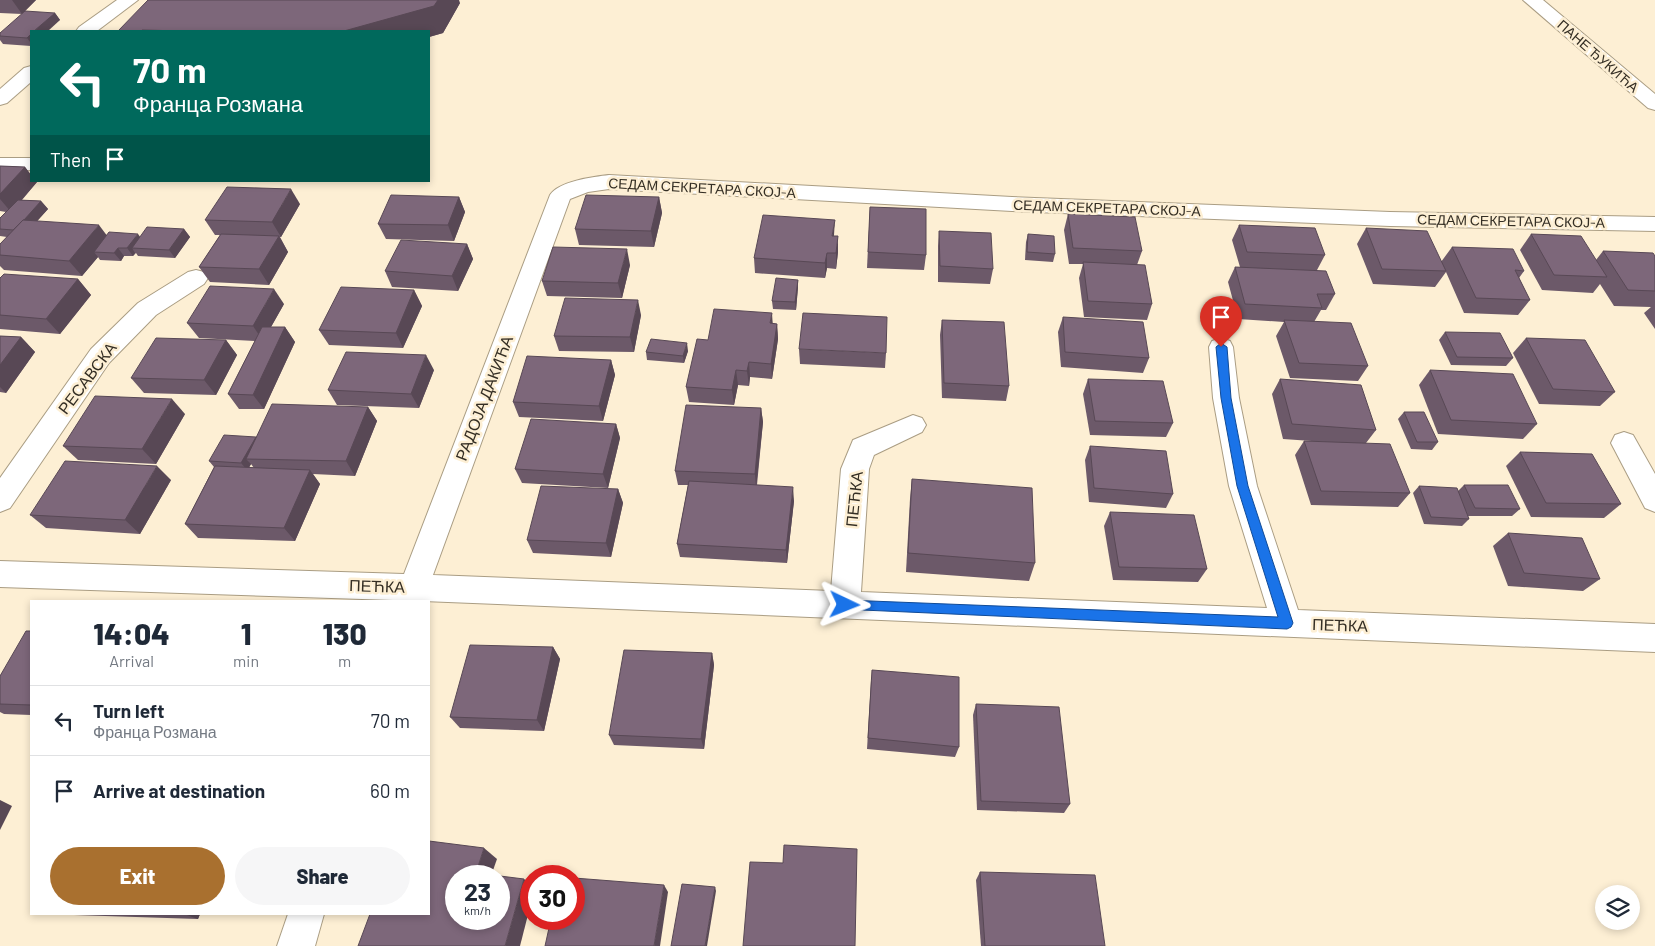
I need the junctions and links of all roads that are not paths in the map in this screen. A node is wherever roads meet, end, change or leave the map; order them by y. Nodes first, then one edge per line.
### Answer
1 (129, 0) edge
2 (1537, 4) edge
3 (86, 30) edge
4 (24, 77) edge
5 (0, 99) edge
6 (1655, 104) edge
7 (30, 164) edge
8 (0, 165) edge
9 (561, 195) joint
10 (1655, 224) edge
11 (196, 278) dead end
12 (1221, 347) dead end
13 (913, 425) dead end
14 (1624, 443) dead end
15 (0, 500) edge
16 (1655, 500) edge
17 (0, 574) edge
18 (410, 594) edge
19 (845, 605) junction
20 (1287, 623) junction
21 (1655, 638) edge
22 (306, 915) edge
23 (296, 946) edge

1 - 3 street
2 - 6 street, ПАНЕ ЂУКИЋА
4 - 5 street
7 - 8 street
9 - 10 street, СЕДАМ СЕКРЕТАРА СКОЈ-А
9 - 18 street, РАДОЈА ДАКИЋА
11 - 15 street, РЕСАВСКА
12 - 20 street
13 - 19 street, ПЕЋКА
14 - 16 street
17 - 18 street, ПЕЋКА
18 - 19 street, ПЕЋКА
19 - 20 street, ПЕЋКА
20 - 21 street, ПЕЋКА
22 - 23 street

